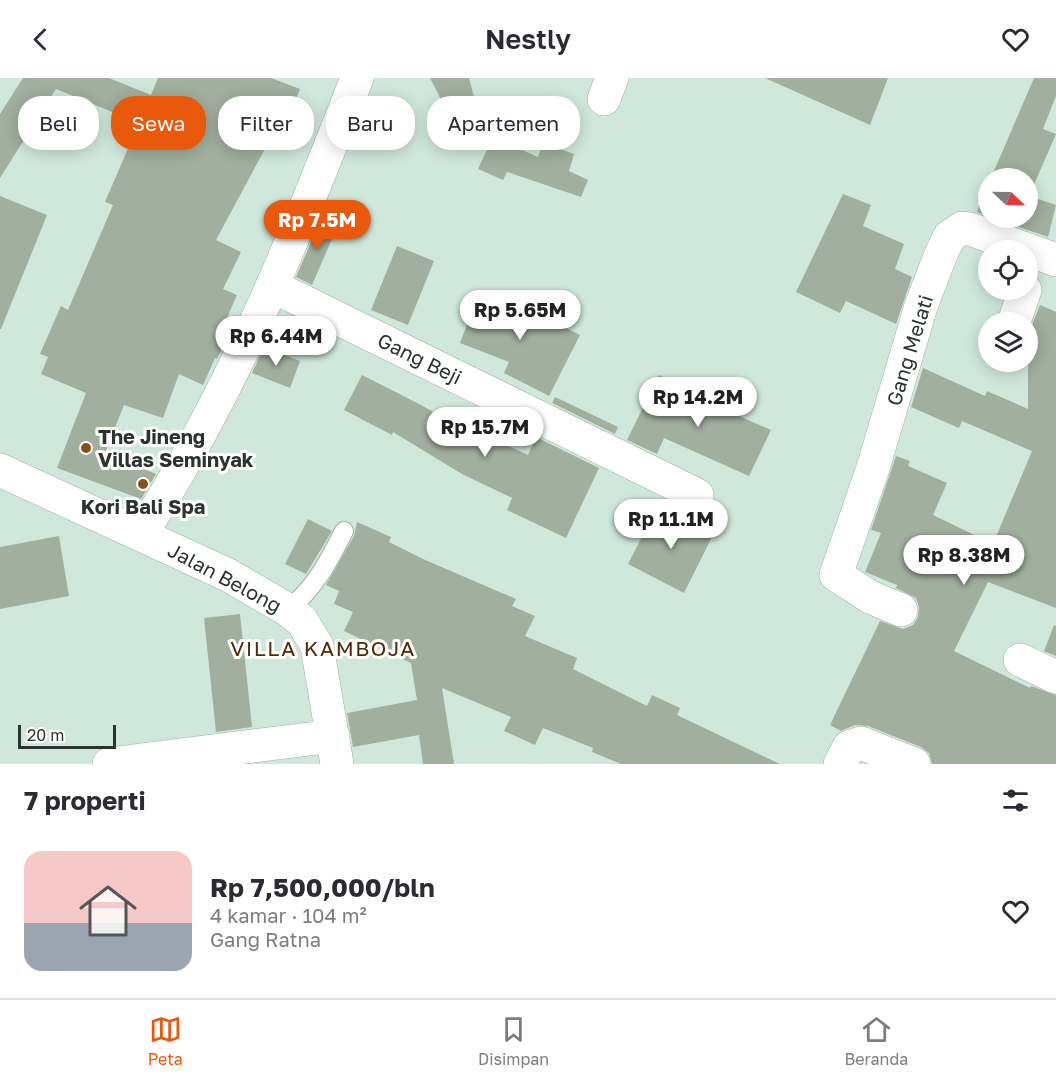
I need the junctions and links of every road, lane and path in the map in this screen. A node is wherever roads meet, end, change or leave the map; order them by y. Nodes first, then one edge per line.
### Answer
1 (357, 78) edge
2 (1040, 265) edge
3 (272, 286) junction
4 (0, 470) edge
5 (697, 495) dead end
6 (344, 531) dead end
7 (141, 534) junction
8 (288, 610) junction
9 (901, 610) dead end
10 (1020, 660) dead end
11 (1056, 677) edge
12 (335, 750) edge
13 (109, 764) edge
14 (840, 764) edge
15 (914, 764) edge

1 - 3 street
2 - 9 street, Gang Melati
3 - 5 street, Gang Beji
3 - 7 street
4 - 7 street, Jalan Belong
6 - 8 lane
7 - 8 street, Jalan Belong
8 - 12 street, Jalan Belong
10 - 11 street
12 - 13 street
14 - 15 street

